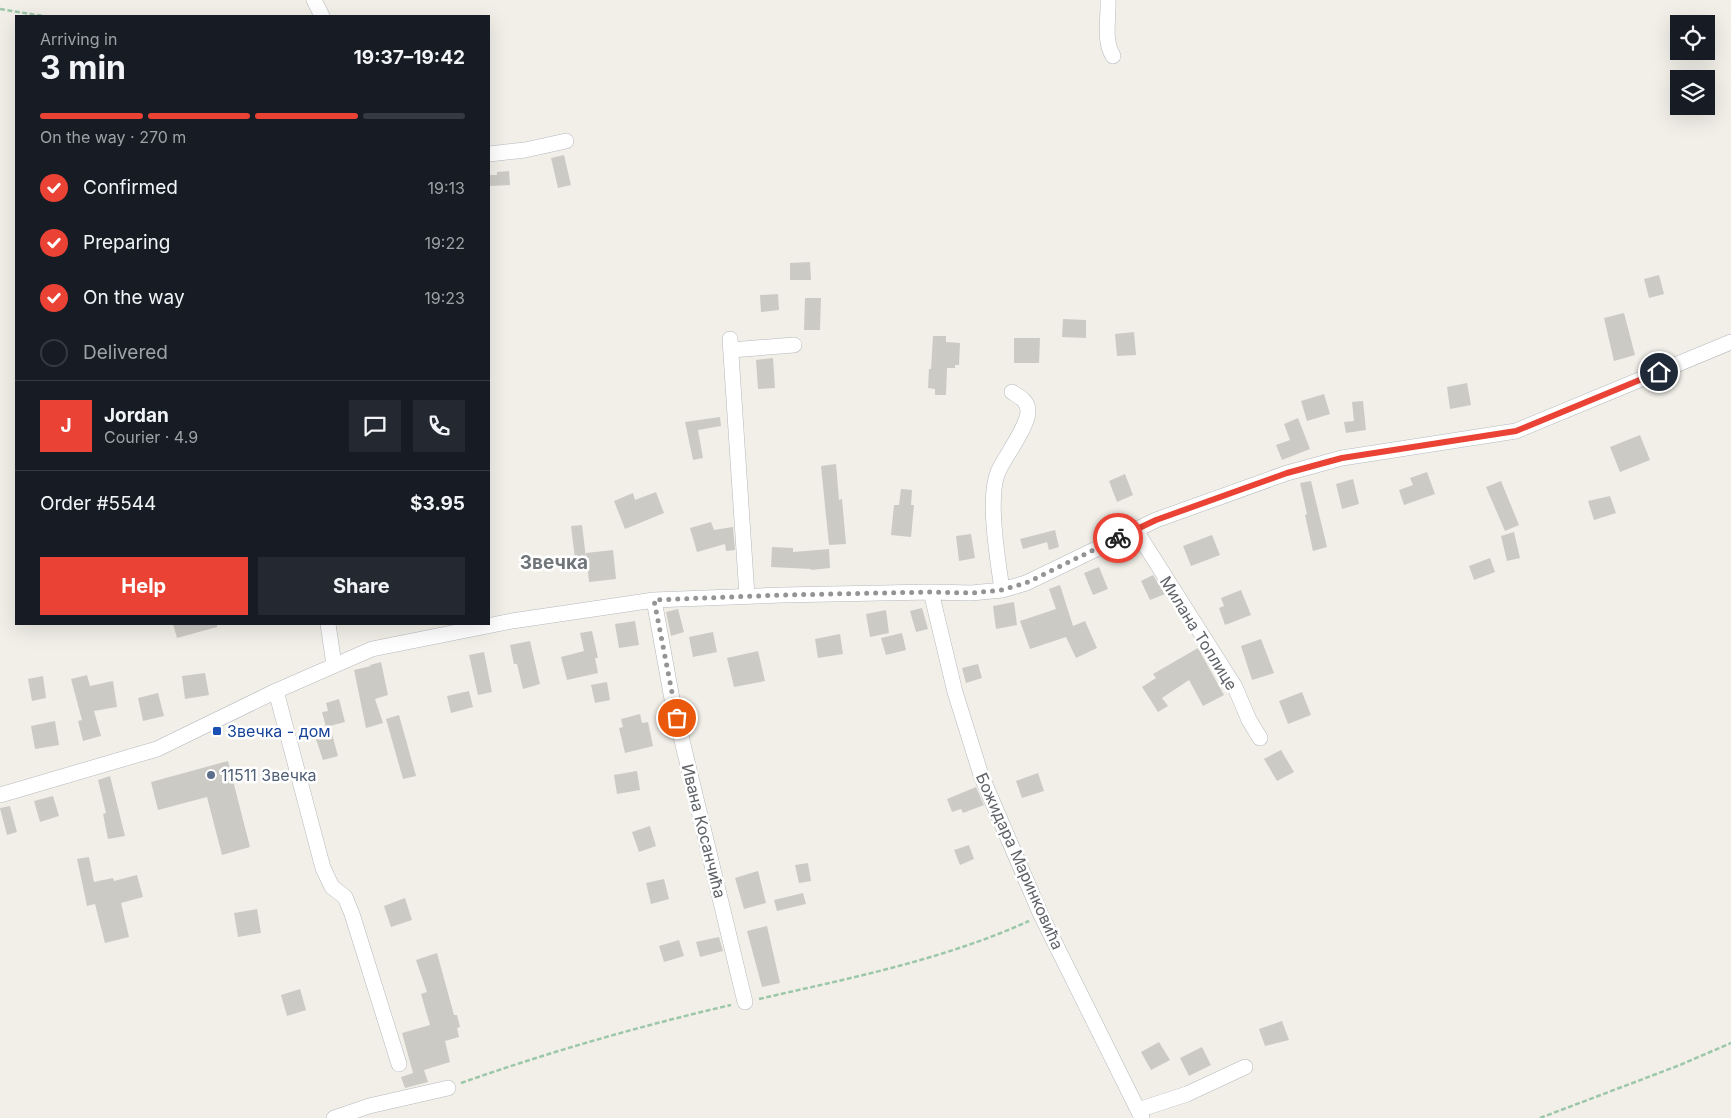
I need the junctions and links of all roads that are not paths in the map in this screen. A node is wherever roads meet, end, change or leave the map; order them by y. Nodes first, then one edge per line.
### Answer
1 (314, 0) edge
2 (1108, 0) edge
3 (322, 15) edge
4 (1113, 56) dead end
5 (566, 141) dead end
6 (490, 154) edge
7 (1731, 342) edge
8 (794, 345) dead end
9 (1012, 392) dead end
10 (1135, 529) junction
11 (1002, 590) junction
12 (931, 592) junction
13 (747, 596) junction
14 (654, 600) junction
15 (328, 625) edge
16 (334, 665) junction
17 (276, 691) junction
18 (1260, 738) dead end
19 (0, 795) edge
20 (745, 1002) dead end
21 (399, 1064) dead end
22 (1245, 1067) dead end
23 (448, 1088) dead end
24 (1140, 1114) edge
25 (334, 1118) edge

1 - 3 street
2 - 4 street
5 - 6 street
7 - 10 street
8 - 13 street
9 - 11 street
10 - 11 street
10 - 18 street, Милана Топлице
11 - 12 street
12 - 13 street
12 - 24 street, Божидара Маринковића
13 - 14 street
14 - 16 street
14 - 20 street, Ивана Косанчића
15 - 16 street
16 - 17 street
17 - 19 street
17 - 21 street
22 - 24 street
23 - 25 street

